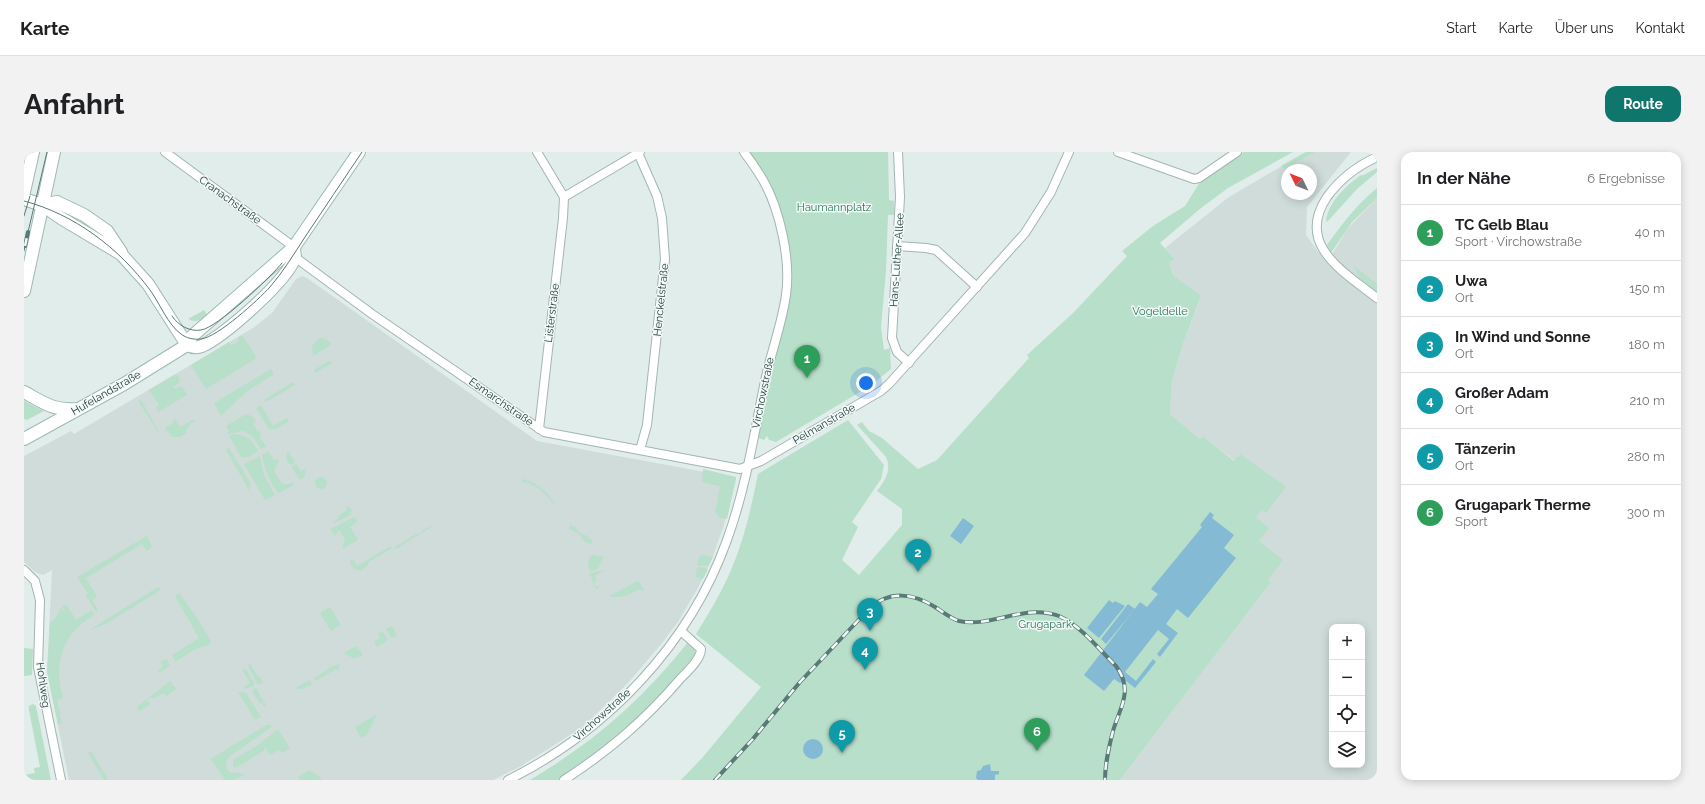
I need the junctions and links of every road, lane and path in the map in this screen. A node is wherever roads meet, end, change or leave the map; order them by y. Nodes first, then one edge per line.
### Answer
1 (33, 152) edge
2 (54, 152) edge
3 (165, 152) edge
4 (359, 152) edge
5 (537, 152) edge
6 (744, 152) edge
7 (898, 152) edge
8 (1069, 152) edge
9 (1118, 152) edge
10 (1237, 152) edge
11 (639, 153) edge
12 (1377, 157) edge
13 (24, 192) edge
14 (564, 197) junction
15 (24, 199) edge
16 (42, 204) junction
17 (897, 246) junction
18 (293, 251) junction
19 (977, 287) junction
20 (24, 291) edge
21 (1377, 298) edge
22 (187, 345) junction
23 (908, 363) junction
24 (24, 392) edge
25 (80, 409) junction
26 (539, 429) junction
27 (24, 439) edge
28 (640, 450) junction
29 (748, 467) junction
30 (24, 570) edge
31 (681, 631) junction
32 (61, 780) edge
33 (508, 780) edge
34 (564, 780) edge

1 - 13 main road
2 - 16 main road
3 - 18 street, Cranachstraße
4 - 18 main road, Hufelandstraße
5 - 14 street
6 - 29 street, Virchowstraße
7 - 17 street, Hans-Luther-Allee
8 - 19 street, Pelmanstraße
9 - 10 street
11 - 14 street
11 - 28 street, Henckelstraße
12 - 21 street
14 - 26 street, Listerstraße
15 - 16 main road
16 - 20 main road
16 - 22 main road
17 - 19 street
17 - 23 street, Hans-Luther-Allee
18 - 22 main road, Hufelandstraße
18 - 22 main road, Hufelandstraße
18 - 26 street, Esmarchstraße
19 - 23 street, Pelmanstraße
22 - 25 main road, Hufelandstraße
23 - 29 street, Pelmanstraße
24 - 25 main road
25 - 27 main road, Hufelandstraße
26 - 28 street, Esmarchstraße
28 - 29 street, Esmarchstraße
29 - 31 street, Virchowstraße
30 - 32 street, Hohlweg
31 - 33 street, Virchowstraße
31 - 34 street

